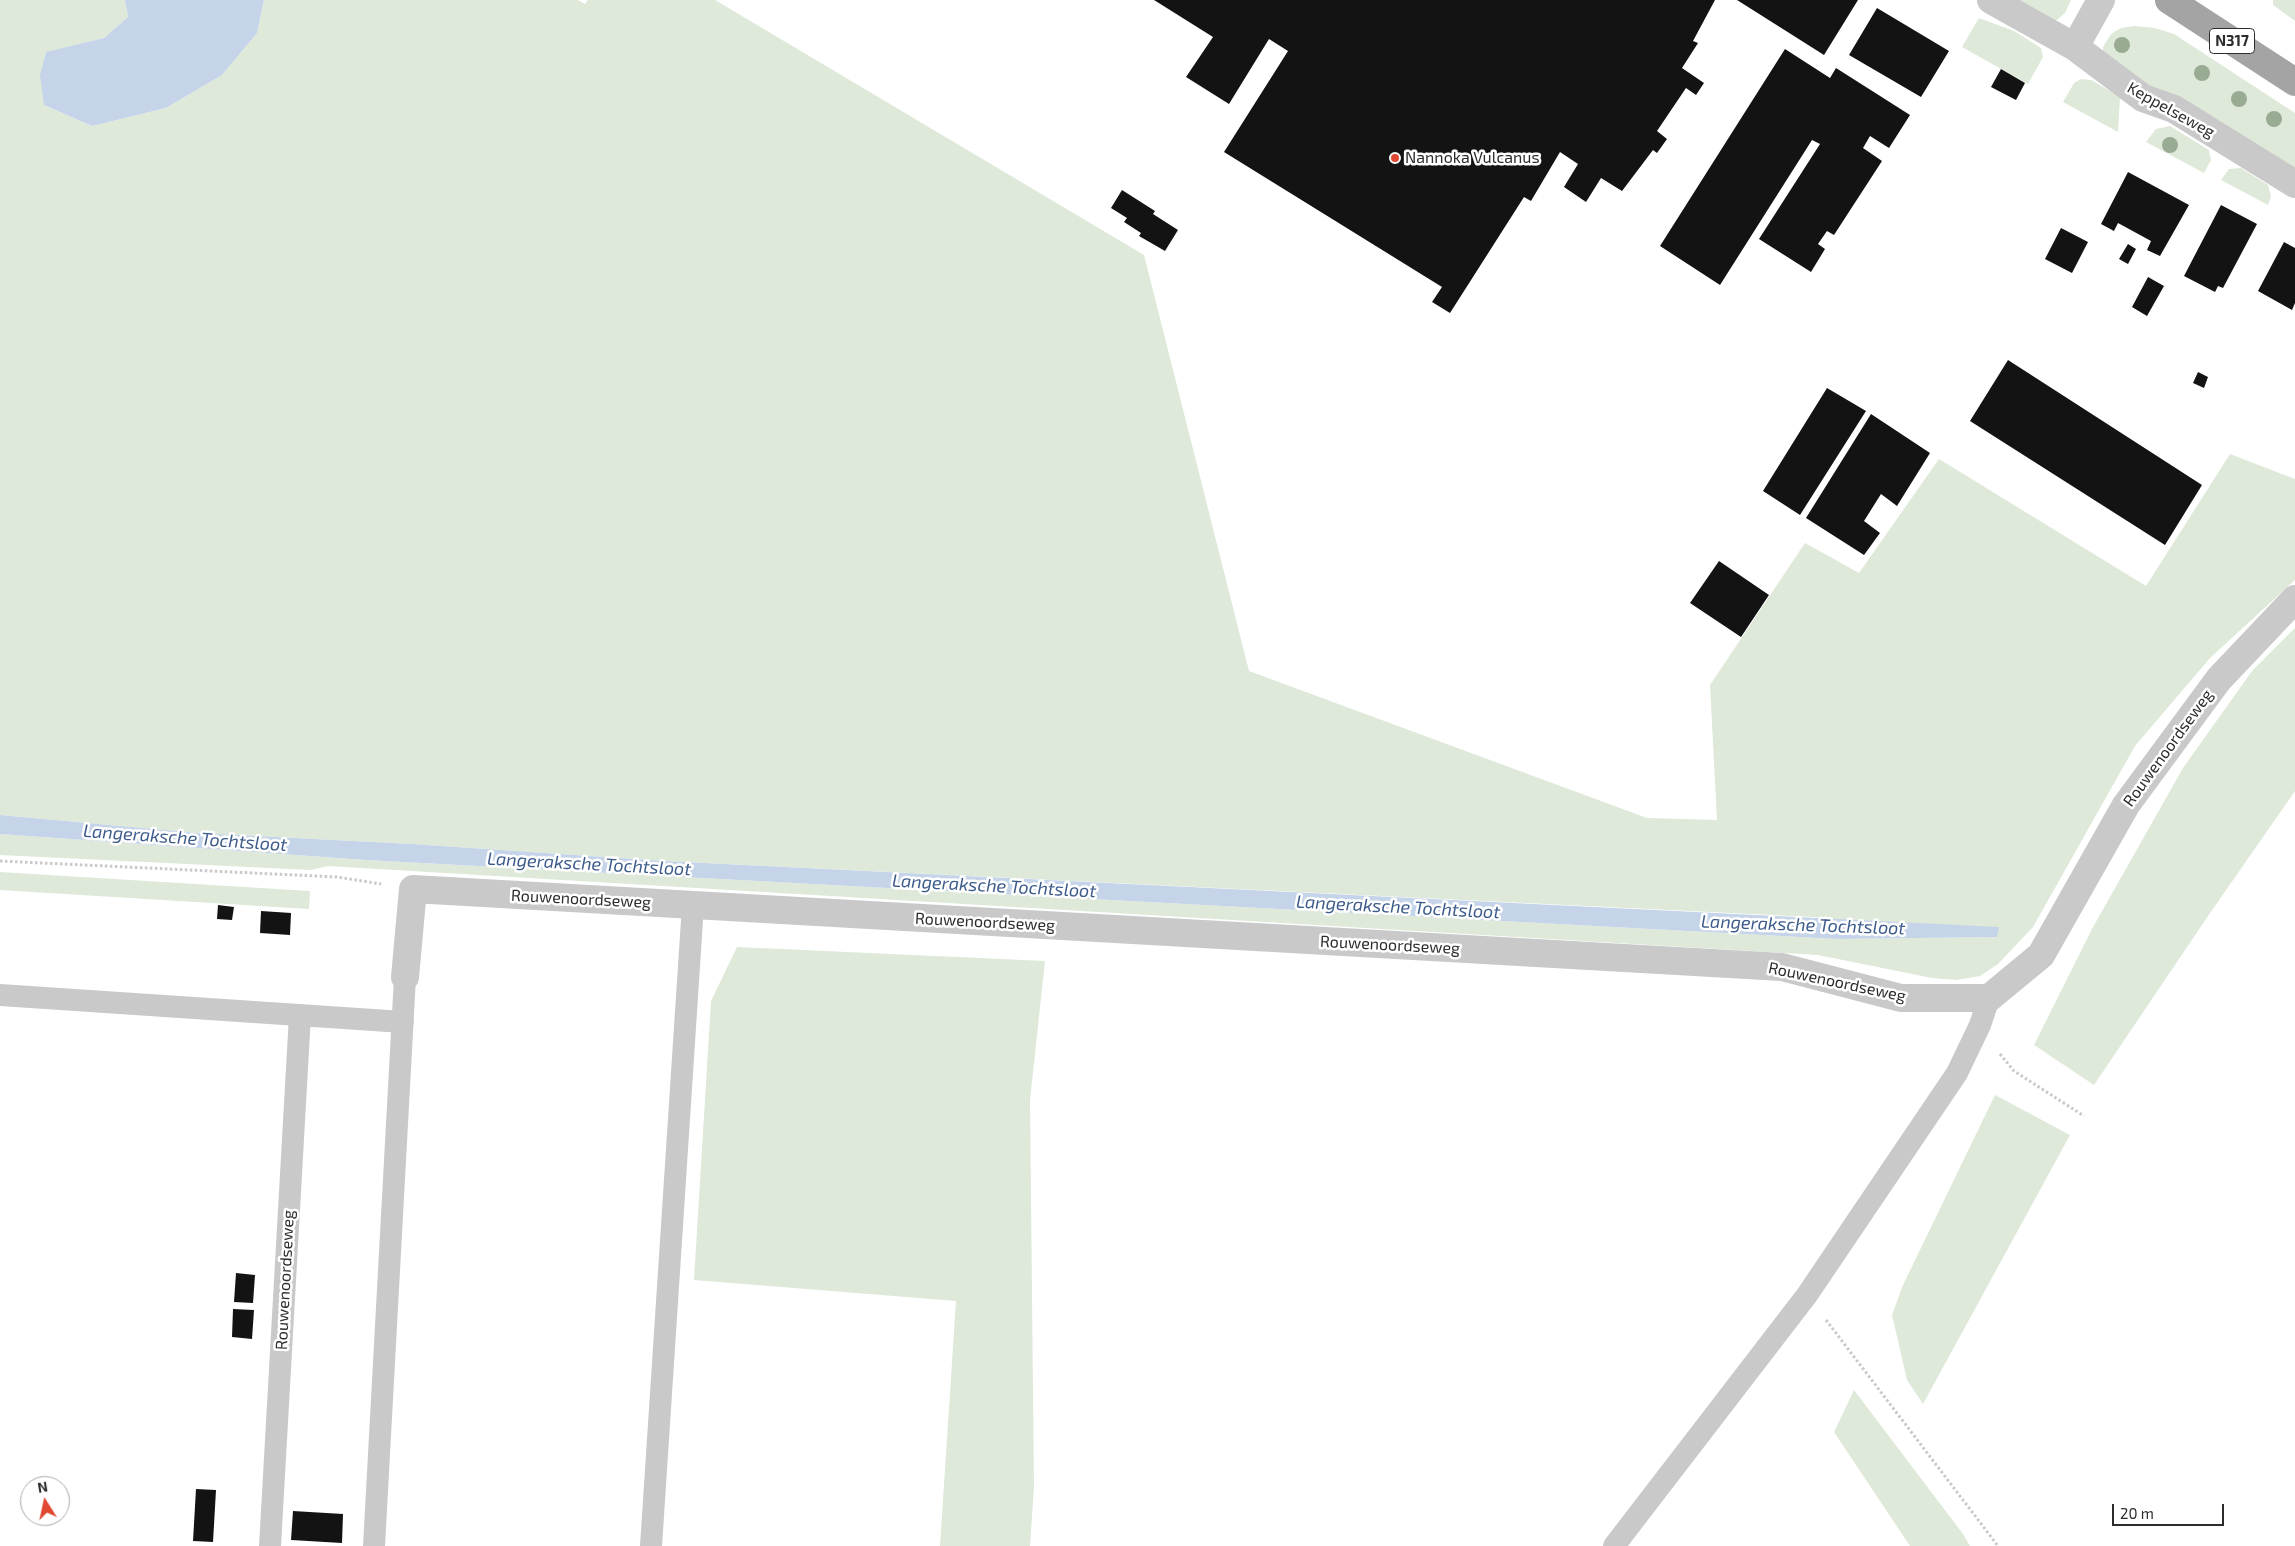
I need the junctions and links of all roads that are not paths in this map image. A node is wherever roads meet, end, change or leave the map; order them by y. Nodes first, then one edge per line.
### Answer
1 (1991, 0) edge
2 (2101, 0) edge
3 (2170, 0) edge
4 (2075, 47) junction
5 (2295, 82) edge
6 (2295, 184) edge
7 (2295, 599) edge
8 (693, 905) junction
9 (406, 976) joint
10 (0, 996) edge
11 (1989, 998) junction
12 (300, 1015) junction
13 (403, 1022) junction
14 (270, 1546) edge
15 (374, 1546) edge
16 (651, 1546) edge
17 (1614, 1546) edge

1 - 4 street, Keppelseweg
2 - 4 street
3 - 5 main road, N317
4 - 6 street, Keppelseweg
7 - 11 street, Rouwenoordseweg
8 - 9 street, Rouwenoordseweg
8 - 11 street, Rouwenoordseweg
8 - 16 lane
9 - 13 lane
10 - 12 lane
11 - 17 lane
12 - 13 lane
12 - 14 lane, Rouwenoordseweg
13 - 15 lane

